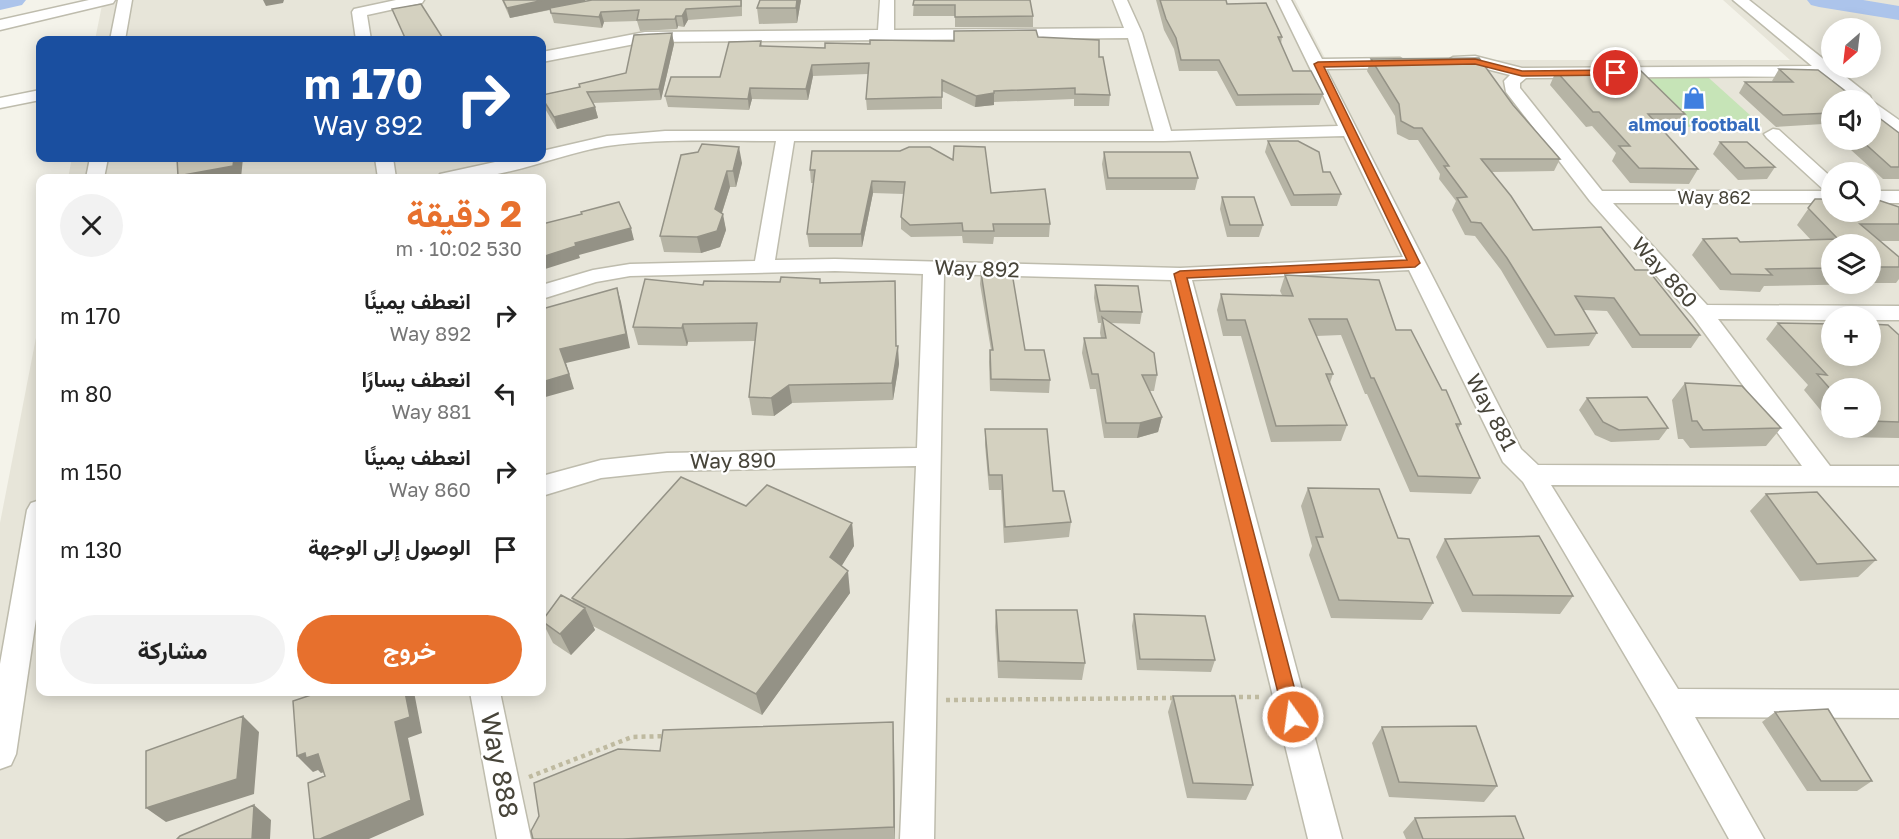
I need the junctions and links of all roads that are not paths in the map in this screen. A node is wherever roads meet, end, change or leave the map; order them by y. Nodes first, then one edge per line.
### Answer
1 (108, 0) edge
2 (417, 0) edge
3 (887, 0) edge
4 (1120, 0) edge
5 (1284, 0) edge
6 (1740, 0) edge
7 (129, 1) edge
8 (358, 6) edge
9 (0, 25) edge
10 (1134, 33) junction
11 (886, 34) junction
12 (119, 36) edge
13 (362, 36) edge
14 (546, 56) edge
15 (1441, 62) edge
16 (1419, 63) edge
17 (1318, 64) junction
18 (1821, 66) edge
19 (1821, 71) edge
20 (1522, 73) junction
21 (1836, 78) edge
22 (1851, 90) edge
23 (36, 96) edge
24 (0, 103) edge
25 (1881, 115) edge
26 (1899, 129) edge
27 (1352, 131) junction
28 (1773, 134) dead end
29 (786, 136) junction
30 (1164, 136) junction
31 (546, 155) edge
32 (518, 162) edge
33 (465, 174) edge
34 (1821, 178) edge
35 (1597, 197) junction
36 (1821, 197) edge
37 (1881, 197) edge
38 (1899, 197) edge
39 (1415, 263) junction
40 (764, 266) junction
41 (934, 267) junction
42 (1180, 274) junction
43 (546, 291) edge
44 (1701, 312) junction
45 (1899, 313) edge
46 (927, 457) junction
47 (1532, 476) junction
48 (1899, 476) edge
49 (1824, 477) junction
50 (546, 485) edge
51 (36, 534) edge
52 (486, 696) edge
53 (1670, 703) junction
54 (1899, 704) edge
55 (0, 754) edge
56 (514, 839) edge
57 (917, 839) edge
58 (1325, 839) edge
59 (1747, 839) edge

1 - 9 street
2 - 8 street
3 - 11 street
4 - 10 street
5 - 17 street, Way 881
6 - 18 street
7 - 12 street
8 - 13 street
10 - 11 street
10 - 30 street
11 - 14 street
15 - 20 street
16 - 17 street
17 - 27 street, Way 881
19 - 20 street
20 - 35 street, Way 860
21 - 22 street
23 - 24 street
25 - 26 street
27 - 30 street
27 - 39 street, Way 881
28 - 34 street
29 - 30 street
29 - 31 street
29 - 40 street
32 - 33 street
35 - 36 street, Way 862
35 - 44 street, Way 860
37 - 38 street
39 - 42 street, Way 892
39 - 47 street, Way 881
40 - 41 street, Way 892
40 - 43 street, Way 892
41 - 42 street, Way 892
41 - 46 street
42 - 58 street
44 - 45 street
44 - 49 street, Way 860
46 - 50 street, Way 890
46 - 57 street
47 - 49 street
47 - 53 street, Way 881
48 - 49 street
51 - 55 street
52 - 56 street, Way 888
53 - 54 street
53 - 59 street, Way 881

